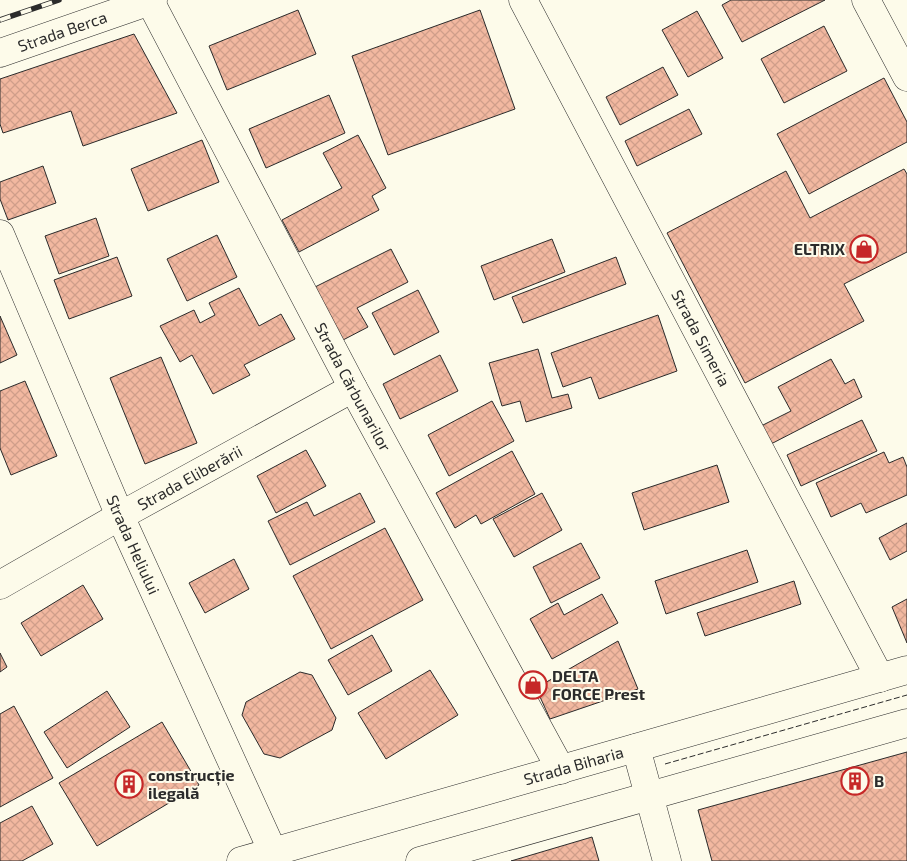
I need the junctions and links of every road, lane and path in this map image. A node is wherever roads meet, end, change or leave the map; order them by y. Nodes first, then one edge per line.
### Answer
1 (523, 0) edge
2 (866, 0) edge
3 (152, 1) edge
4 (0, 53) edge
5 (907, 77) edge
6 (0, 234) edge
7 (353, 388) junction
8 (120, 516) junction
9 (0, 585) edge
10 (907, 670) edge
11 (880, 678) junction
12 (907, 722) edge
13 (636, 748) junction
14 (561, 770) junction
15 (649, 796) junction
16 (273, 852) junction
17 (241, 861) edge
18 (420, 861) edge
19 (667, 861) edge

1 - 11 street, Strada Simeria
2 - 5 street
3 - 4 street, Strada Berca
3 - 7 street, Strada Cărbunarilor
6 - 8 street, Strada Heliului
7 - 8 street, Strada Eliberării
7 - 14 street, Strada Cărbunarilor
8 - 9 street, Strada Eliberării
8 - 16 street, Strada Heliului
10 - 11 street, Strada Biharia
11 - 13 street, Strada Biharia
12 - 15 street
13 - 14 street, Strada Biharia
13 - 15 street
14 - 16 street, Strada Biharia
15 - 18 street
15 - 19 street
16 - 17 street, Strada Biharia

